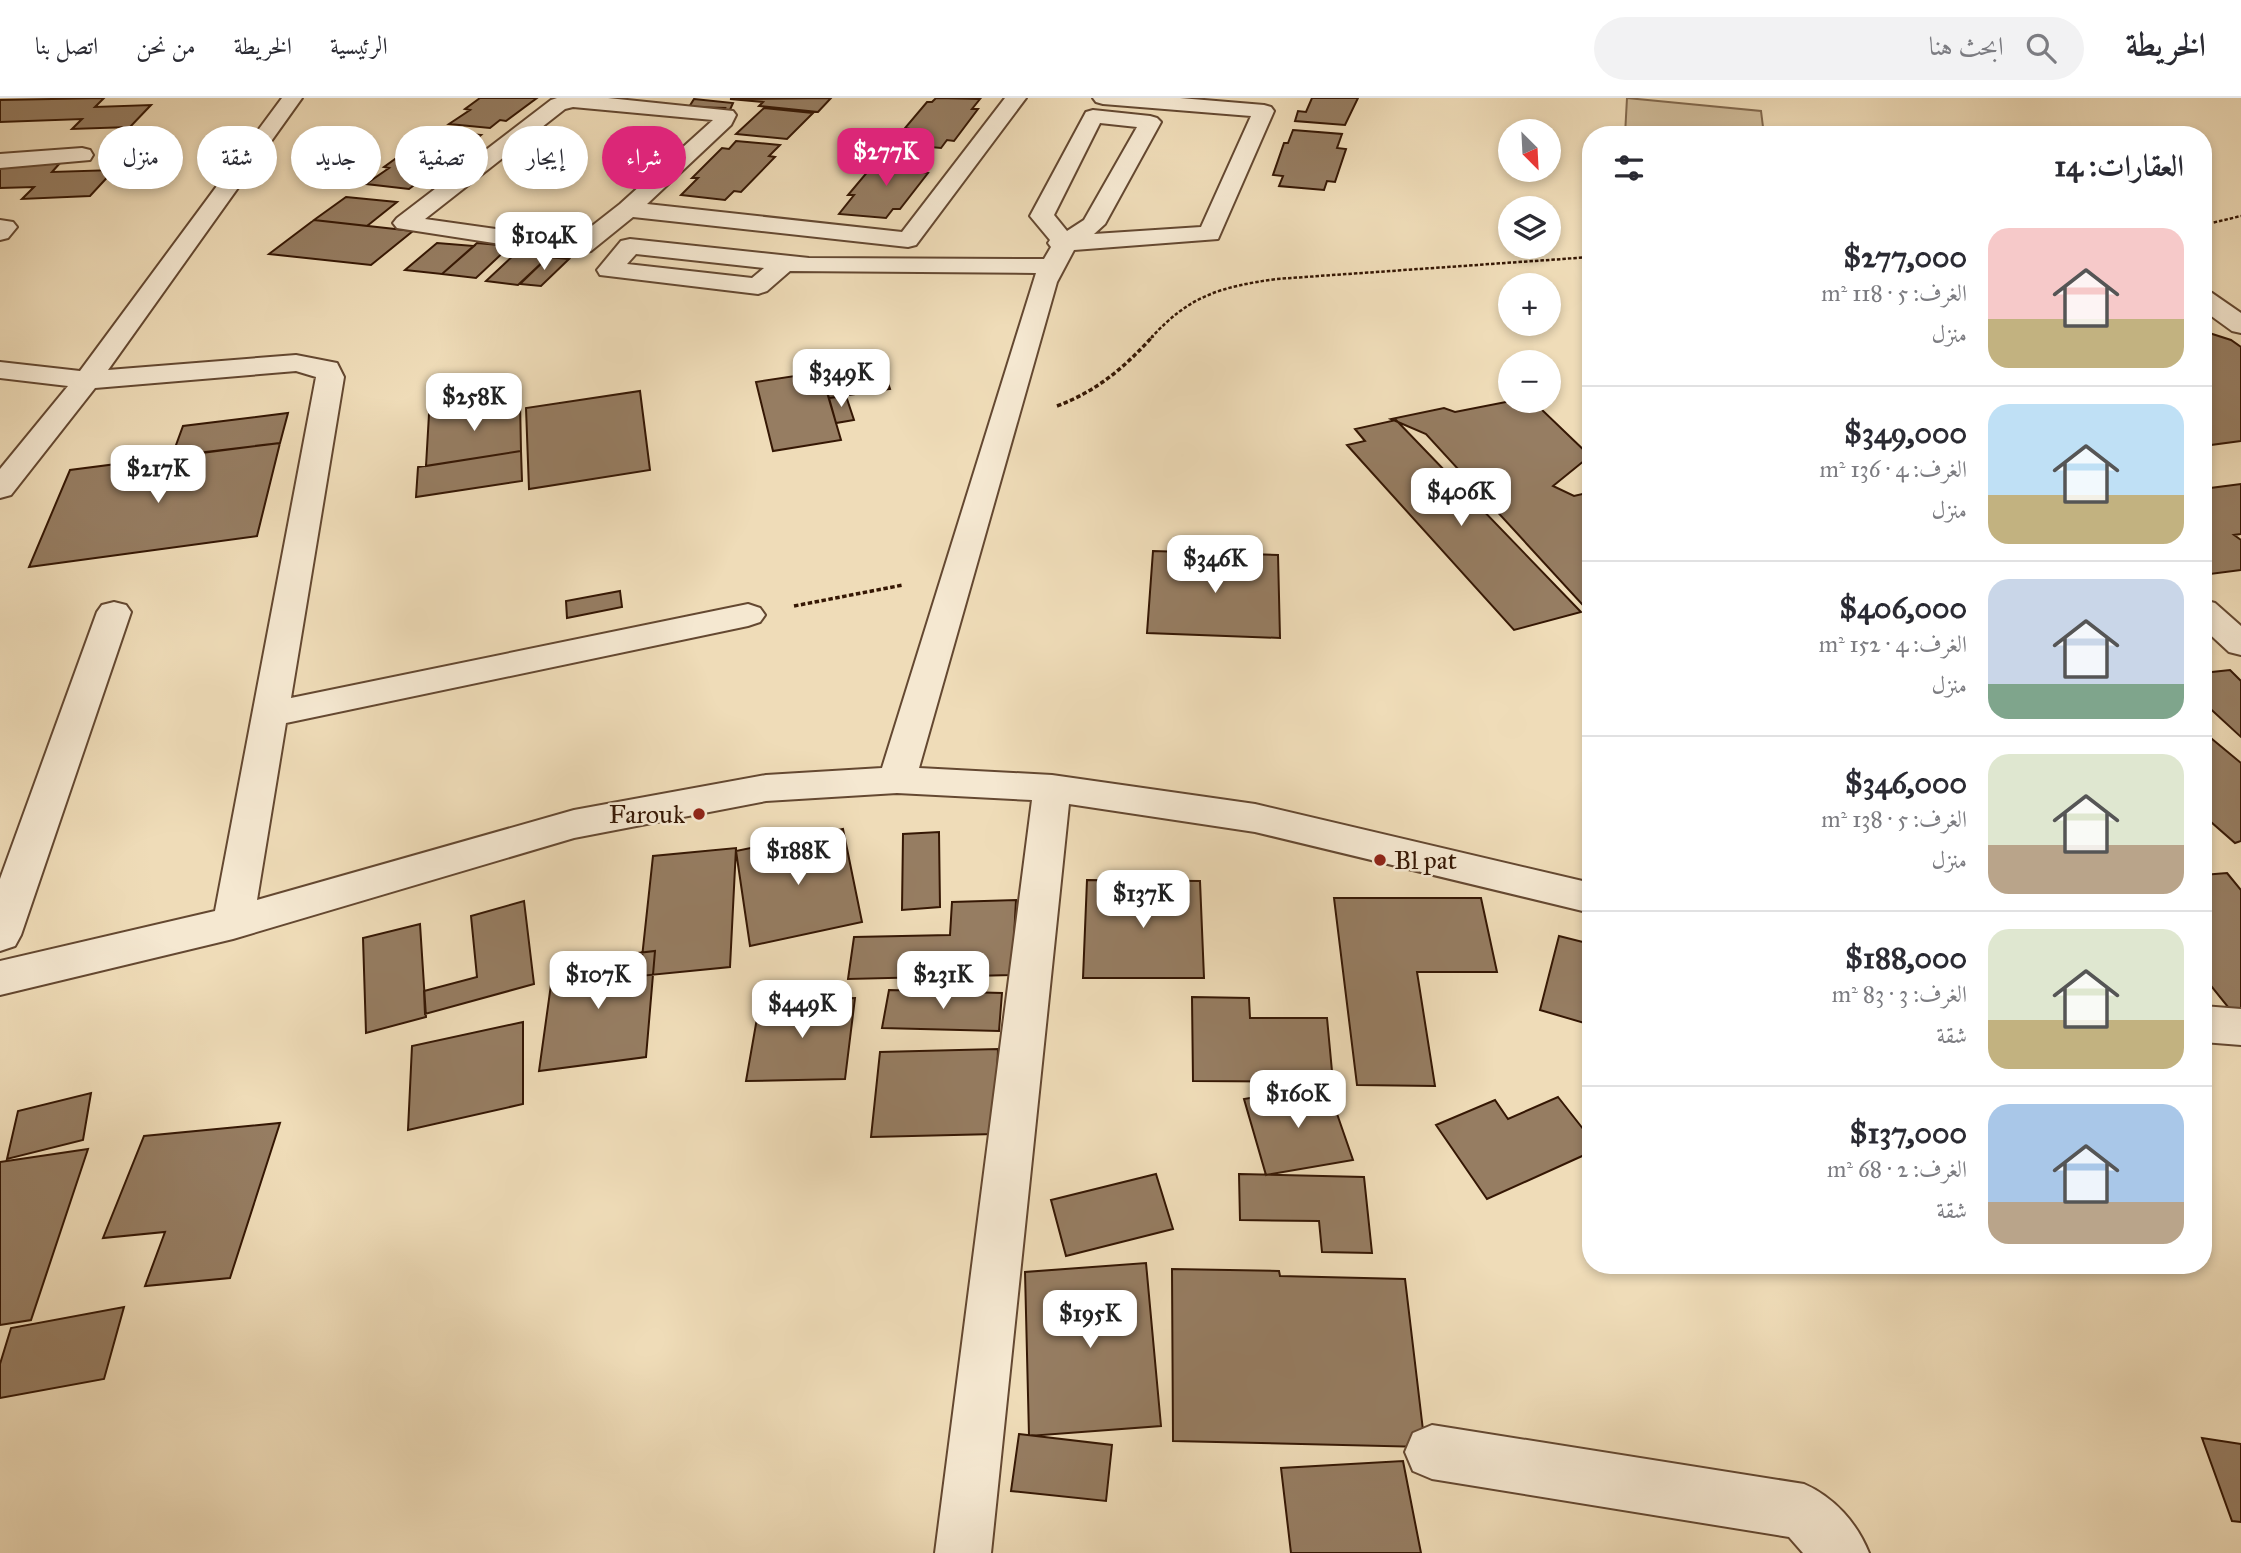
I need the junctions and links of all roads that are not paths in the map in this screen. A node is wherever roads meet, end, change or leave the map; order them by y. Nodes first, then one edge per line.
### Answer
1 (292, 98) edge
2 (1016, 98) edge
3 (1103, 98) edge
4 (82, 155) dead end
5 (0, 161) edge
6 (628, 209) junction
7 (0, 227) edge
8 (0, 233) edge
9 (908, 240) junction
10 (1065, 243) junction
11 (784, 262) junction
12 (1052, 267) junction
13 (2212, 304) edge
14 (2241, 325) edge
15 (0, 370) edge
16 (87, 380) junction
17 (0, 489) edge
18 (114, 612) dead end
19 (748, 615) road end
20 (2212, 618) edge
21 (2241, 644) edge
22 (269, 715) junction
23 (897, 780) junction
24 (1052, 788) junction
25 (1582, 896) edge
26 (233, 923) junction
27 (0, 935) edge
28 (0, 978) edge
29 (2212, 1025) edge
30 (2241, 1027) edge
31 (1432, 1452) dead end
32 (963, 1553) edge
33 (1841, 1553) edge

1 - 16 street
2 - 9 street
3 - 10 street
4 - 5 street
6 - 6 street
6 - 9 street
7 - 8 street
9 - 10 street
10 - 10 street
10 - 12 street
11 - 11 street
11 - 12 street
12 - 23 street
13 - 14 street
15 - 16 street
16 - 17 street
16 - 22 street
18 - 27 street
19 - 22 street
20 - 21 street
22 - 26 street
23 - 24 street
23 - 26 street
24 - 25 street
24 - 32 street
26 - 28 street
29 - 30 street
31 - 33 street

